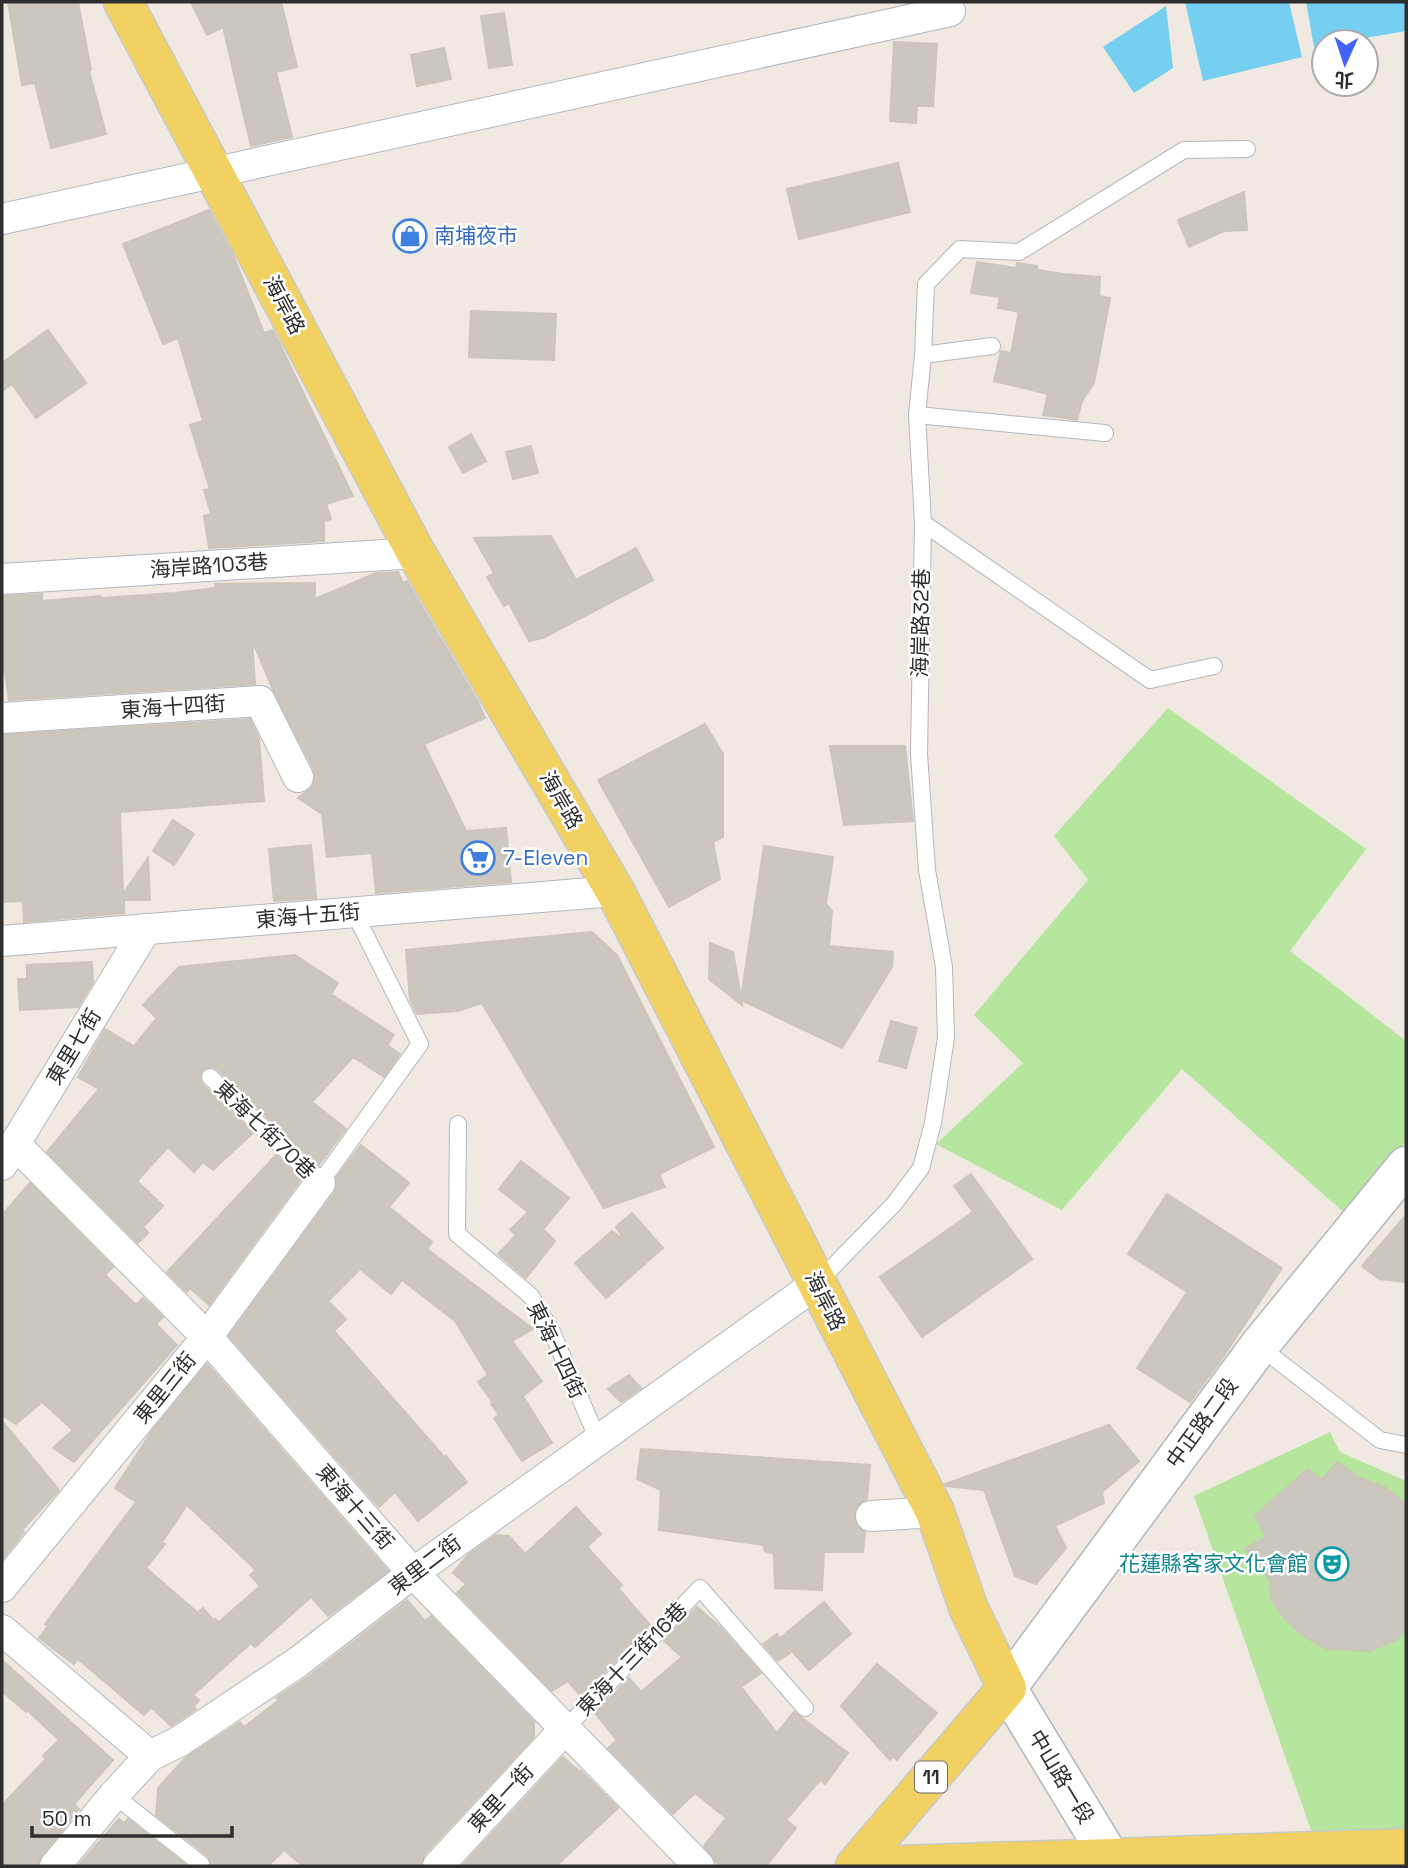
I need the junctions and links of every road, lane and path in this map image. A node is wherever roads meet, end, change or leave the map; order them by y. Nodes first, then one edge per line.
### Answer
1 (123, 2) edge
2 (950, 11) dead end
3 (1248, 149) dead end
4 (214, 173) junction
5 (2, 219) edge
6 (992, 346) dead end
7 (923, 355) junction
8 (917, 415) junction
9 (1105, 433) dead end
10 (923, 523) junction
11 (416, 553) junction
12 (2, 579) edge
13 (1214, 666) dead end
14 (2, 718) edge
15 (298, 777) dead end
16 (615, 891) junction
17 (354, 912) junction
18 (146, 929) junction
19 (2, 941) edge
20 (210, 1077) dead end
21 (458, 1124) dead end
22 (8, 1155) edge
23 (1406, 1166) edge
24 (320, 1183) junction
25 (816, 1284) junction
26 (207, 1337) junction
27 (1259, 1346) junction
28 (598, 1440) junction
29 (1406, 1445) edge
30 (935, 1512) junction
31 (871, 1516) dead end
32 (413, 1573) junction
33 (2, 1587) edge
34 (2, 1630) edge
35 (1007, 1688) junction
36 (805, 1708) dead end
37 (564, 1730) junction
38 (150, 1756) junction
39 (114, 1795) junction
40 (1406, 1848) edge
41 (1113, 1862) edge
42 (55, 1866) edge
43 (199, 1866) edge
44 (438, 1866) edge
45 (699, 1866) edge
46 (855, 1866) edge
47 (872, 1866) edge

1 - 4 main road, 海岸路
2 - 4 street
3 - 7 lane, 海岸路32巷
4 - 5 street
4 - 11 main road, 海岸路
6 - 7 lane
7 - 8 lane, 海岸路32巷
8 - 9 lane
8 - 10 lane, 海岸路32巷
10 - 13 lane
10 - 25 lane, 海岸路32巷
11 - 12 street, 海岸路103巷
11 - 16 main road, 海岸路
14 - 15 street, 東海十四街
16 - 17 street, 東海十五街
16 - 25 main road, 海岸路
17 - 18 street, 東海十五街
17 - 24 lane
18 - 19 street, 東海十五街
18 - 22 street, 東里七街
20 - 24 lane, 東海七街70巷
21 - 28 lane, 東海十四街
22 - 26 street, 東海十三街
23 - 27 street, 中正路二段
24 - 26 street, 東里三街
25 - 28 street, 東里二街
25 - 30 main road, 海岸路
26 - 32 street, 東海十三街
26 - 33 street, 東里三街
27 - 29 lane
27 - 35 street, 中正路二段
28 - 32 street, 東里二街
30 - 31 street
30 - 35 main road, 海岸路
32 - 37 street, 東海十三街
32 - 38 street, 東里二街
34 - 38 street
35 - 41 street, 中山路一段
35 - 46 main road, 11
36 - 37 lane, 東海十三街16巷
37 - 44 street, 東里一街
37 - 45 street, 東海十三街
38 - 39 street, 東里二街
39 - 42 street, 東里二街
39 - 43 lane
40 - 41 main road
41 - 47 main road

